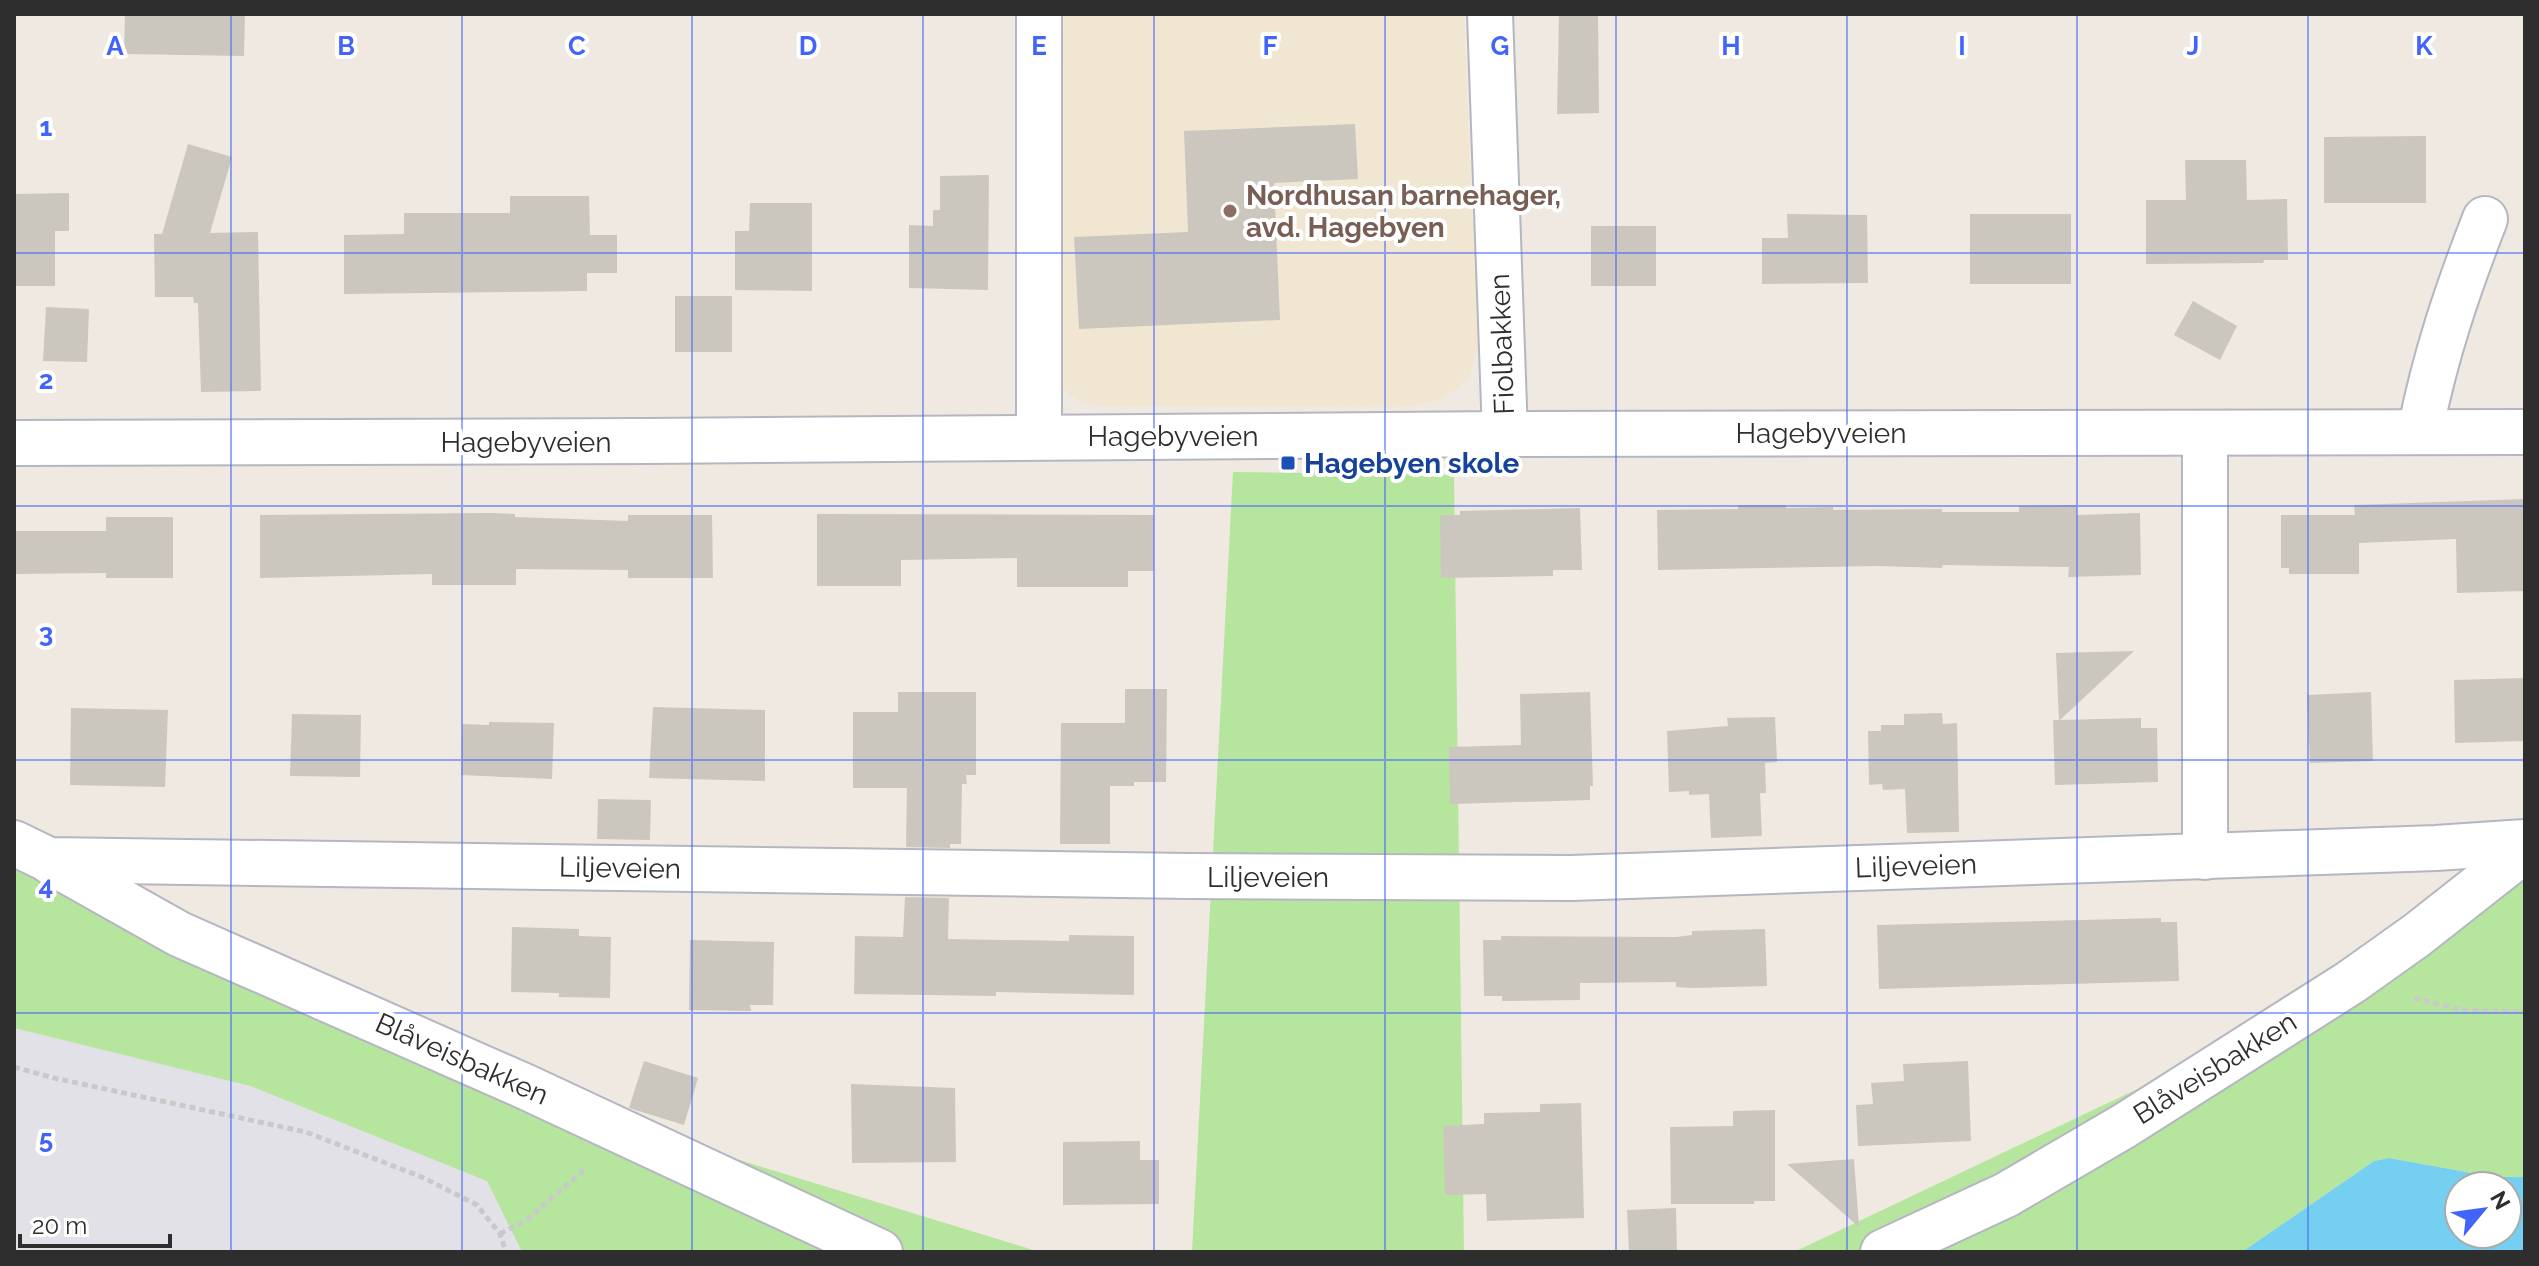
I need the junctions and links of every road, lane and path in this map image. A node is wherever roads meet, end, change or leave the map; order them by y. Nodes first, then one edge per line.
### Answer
1 (1039, 14) edge
2 (1490, 14) edge
3 (2485, 219) dead end
4 (2420, 432) junction
5 (2525, 432) edge
6 (2205, 433) junction
7 (1505, 434) junction
8 (1039, 437) junction
9 (14, 443) edge
10 (2525, 842) edge
11 (2525, 850) edge
12 (31, 852) edge
13 (2205, 857) junction
14 (2351, 982) junction
15 (2525, 1012) edge
16 (14, 1067) edge
17 (617, 1129) junction
18 (500, 1234) junction
19 (506, 1252) edge
20 (880, 1252) edge
21 (1883, 1252) edge

1 - 8 street
2 - 7 street, Fiolbakken
3 - 4 street
4 - 5 street, Hagebyveien
4 - 6 street, Hagebyveien
6 - 7 street, Hagebyveien
6 - 13 street
7 - 8 street, Hagebyveien
8 - 9 street, Hagebyveien
10 - 13 street, Liljeveien
11 - 14 street, Blåveisbakken
12 - 13 street, Liljeveien
12 - 17 street, Blåveisbakken
14 - 15 path
14 - 21 street, Blåveisbakken
16 - 18 path
17 - 18 path
17 - 20 street, Blåveisbakken
18 - 19 path

